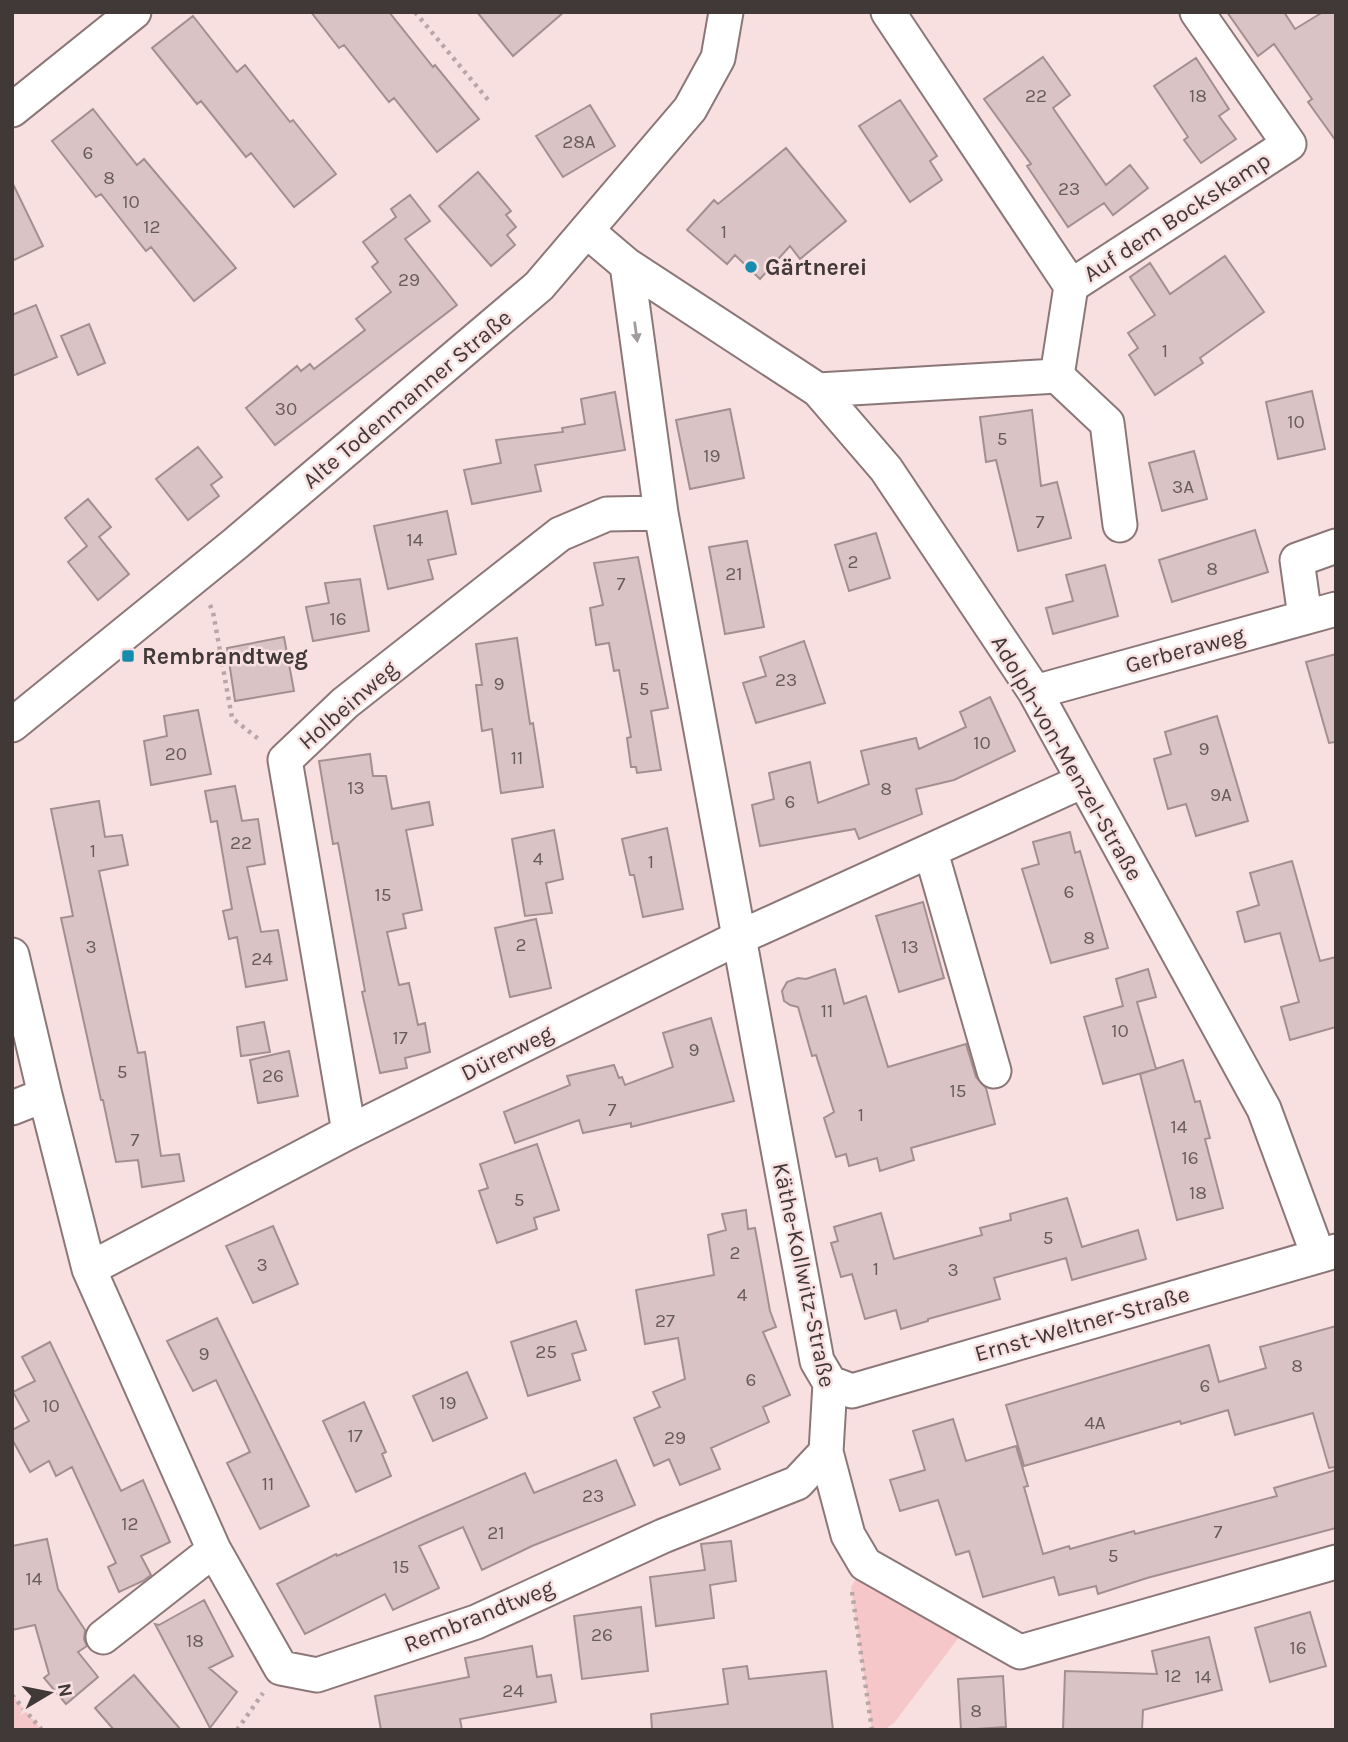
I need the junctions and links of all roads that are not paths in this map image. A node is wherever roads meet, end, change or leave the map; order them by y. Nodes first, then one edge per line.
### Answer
1 (134, 12) edge
2 (726, 12) edge
3 (888, 12) edge
4 (1197, 12) edge
5 (12, 110) edge
6 (587, 231) junction
7 (627, 265) junction
8 (1071, 286) junction
9 (1057, 376) junction
10 (818, 390) junction
11 (661, 513) junction
12 (1120, 525) dead end
13 (1336, 545) edge
14 (1320, 613) edge
15 (1035, 692) junction
16 (12, 725) edge
17 (1083, 781) junction
18 (931, 852) junction
19 (738, 938) junction
20 (12, 955) edge
21 (994, 1071) dead end
22 (44, 1095) junction
23 (12, 1108) edge
24 (349, 1132) junction
25 (1327, 1253) edge
26 (89, 1269) junction
27 (830, 1383) junction
28 (826, 1452) junction
29 (797, 1483) junction
30 (838, 1498) junction
31 (214, 1550) junction
32 (1336, 1562) edge
33 (103, 1637) dead end

1 - 5 street
2 - 6 street, Alte Todenmanner Straße
3 - 8 street, Auf dem Bockskamp
4 - 8 street, Auf dem Bockskamp
6 - 7 street, Adolph-von-Menzel-Straße
6 - 16 street, Alte Todenmanner Straße
7 - 10 street, Adolph-von-Menzel-Straße
7 -> 11 street
8 - 9 street, Auf dem Bockskamp
9 - 10 street
9 - 12 street
10 - 15 street, Adolph-von-Menzel-Straße
11 - 19 street
11 - 24 street, Holbeinweg
13 - 14 street
14 - 15 street, Gerberaweg
15 - 17 street, Adolph-von-Menzel-Straße
17 - 18 street, Dürerweg
17 - 25 street, Adolph-von-Menzel-Straße
18 - 19 street, Dürerweg
18 - 21 street
19 - 24 street, Dürerweg
19 - 27 street, Käthe-Kollwitz-Straße
20 - 22 street
22 - 23 street
22 - 26 street
24 - 26 street, Dürerweg
25 - 27 street, Ernst-Weltner-Straße
26 - 31 street
27 - 28 street, Käthe-Kollwitz-Straße
28 - 29 street, Rembrandtweg
28 - 30 street, Käthe-Kollwitz-Straße
29 - 30 street
29 - 31 street, Rembrandtweg
30 - 32 street, Käthe-Kollwitz-Straße
31 - 33 street

